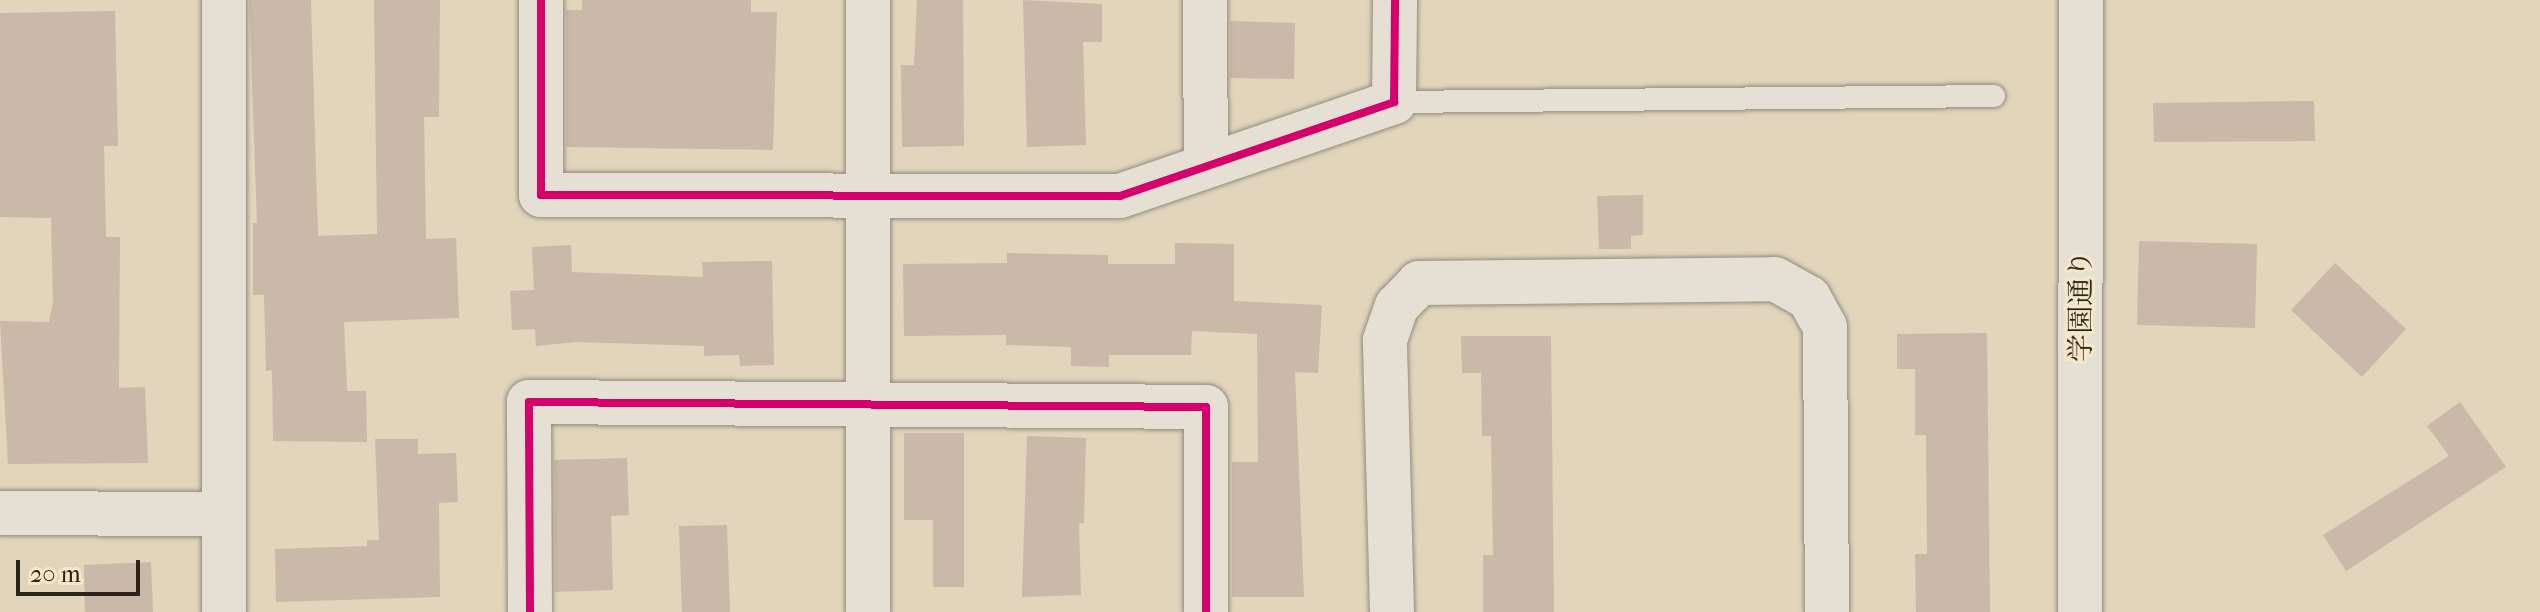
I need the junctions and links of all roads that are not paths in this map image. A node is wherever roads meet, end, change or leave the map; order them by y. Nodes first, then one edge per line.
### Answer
1 (224, 0) edge
2 (541, 0) edge
3 (868, 0) edge
4 (1205, 0) edge
5 (1395, 0) edge
6 (2081, 0) edge
7 (1994, 96) dead end
8 (1394, 102) junction
9 (1206, 166) junction
10 (868, 191) junction
11 (869, 403) junction
12 (0, 513) edge
13 (224, 514) junction
14 (224, 612) edge
15 (530, 612) edge
16 (868, 612) edge
17 (1206, 612) edge
18 (1392, 612) edge
19 (1827, 612) edge
20 (2080, 612) edge

1 - 13 street
2 - 10 street
3 - 10 street
4 - 9 street
5 - 8 street
6 - 20 street, 学園通り
7 - 8 lane
8 - 9 street
9 - 10 street
10 - 11 street
11 - 15 street
11 - 16 street
11 - 17 street
12 - 13 street
13 - 14 street
18 - 19 street

